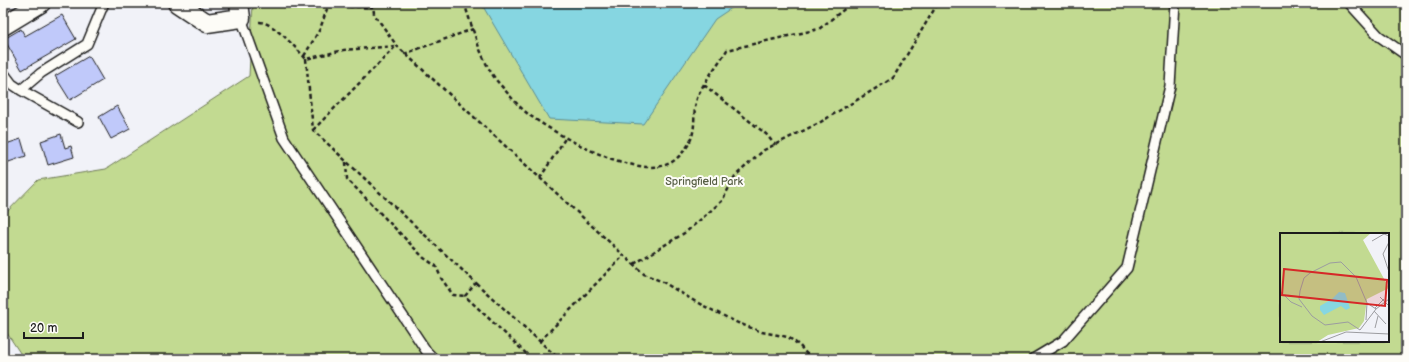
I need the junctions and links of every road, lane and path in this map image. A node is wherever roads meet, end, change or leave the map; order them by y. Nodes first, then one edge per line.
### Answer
1 (41, 3) edge
2 (104, 3) edge
3 (177, 3) edge
4 (373, 3) edge
5 (464, 3) edge
6 (852, 3) edge
7 (938, 3) edge
8 (1175, 3) edge
9 (1349, 3) edge
10 (328, 6) junction
11 (374, 7) junction
12 (259, 10) dead end
13 (241, 14) edge
14 (259, 16) dead end
15 (260, 22) junction
16 (3, 26) edge
17 (473, 29) junction
18 (396, 46) junction
19 (404, 54) junction
20 (1406, 54) edge
21 (305, 58) junction
22 (3, 72) edge
23 (704, 85) junction
24 (21, 90) junction
25 (78, 122) dead end
26 (312, 130) junction
27 (566, 137) junction
28 (775, 144) junction
29 (346, 162) junction
30 (540, 178) junction
31 (624, 255) junction
32 (634, 264) junction
33 (476, 283) junction
34 (464, 296) junction
35 (540, 341) junction
36 (434, 359) edge
37 (532, 359) edge
38 (559, 359) edge
39 (812, 359) edge
40 (1033, 359) edge

1 - 16 street
2 - 24 lane
3 - 13 street
4 - 11 path
5 - 17 path
6 - 23 path
7 - 28 path
8 - 40 lane
9 - 20 lane
10 - 11 path
10 - 12 path
10 - 21 path
11 - 18 path
13 - 15 path
13 - 36 lane
14 - 15 path
15 - 21 path
17 - 19 path
17 - 27 path
18 - 19 path
18 - 21 path
18 - 26 path
19 - 30 path
21 - 26 path
22 - 24 lane
23 - 27 path
23 - 28 path
24 - 25 lane
26 - 29 path
27 - 30 path
28 - 32 path
29 - 33 path
29 - 34 path
30 - 31 path
31 - 32 path
31 - 35 path
32 - 39 path
33 - 34 path
33 - 35 path
34 - 37 path
35 - 38 path

